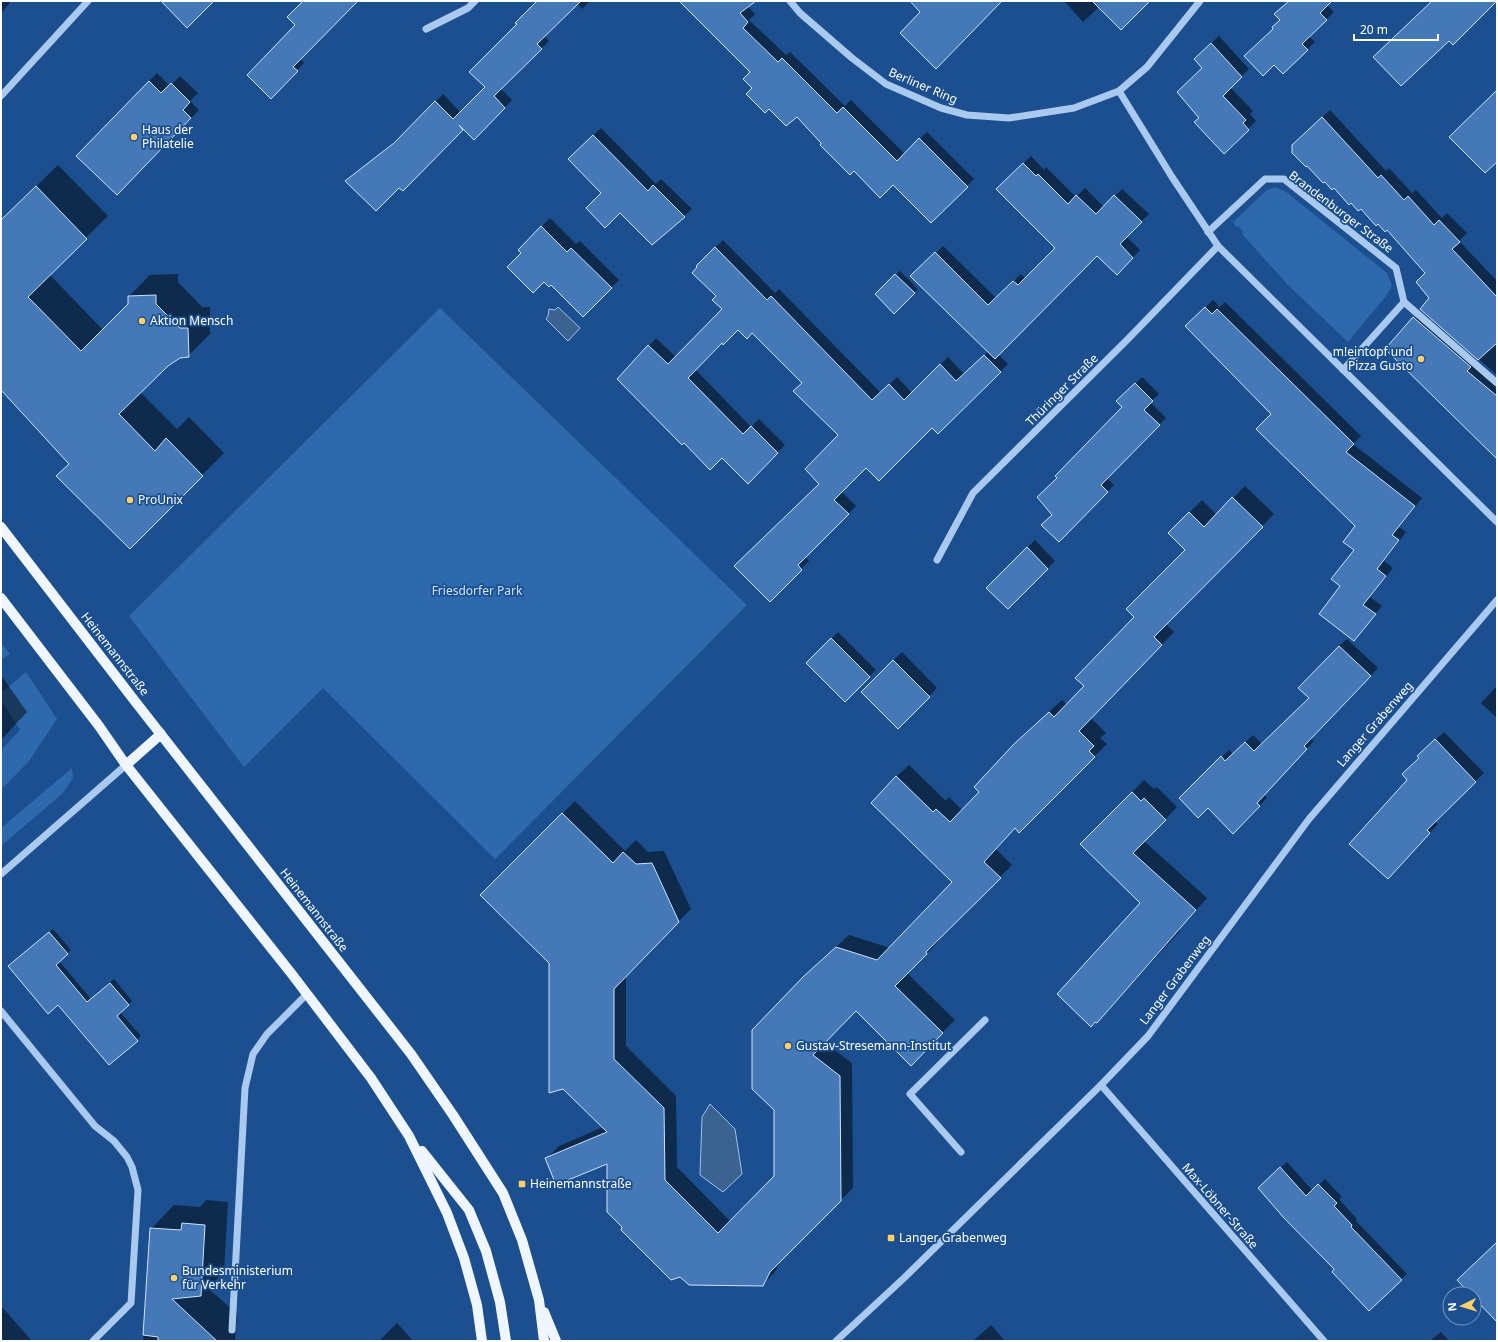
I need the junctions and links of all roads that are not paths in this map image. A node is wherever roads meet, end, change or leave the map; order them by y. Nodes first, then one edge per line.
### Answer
1 (88, 1) edge
2 (476, 1) edge
3 (790, 1) edge
4 (1200, 1) edge
5 (426, 29) dead end
6 (1119, 91) junction
7 (1, 96) edge
8 (1208, 232) junction
9 (1218, 246) junction
10 (1404, 302) junction
11 (1343, 370) junction
12 (1497, 383) edge
13 (1497, 522) edge
14 (1, 527) edge
15 (937, 560) dead end
16 (1, 598) edge
17 (1497, 600) edge
18 (161, 734) junction
19 (126, 765) junction
20 (1, 874) edge
21 (307, 994) junction
22 (1, 1011) edge
23 (985, 1020) dead end
24 (1100, 1085) junction
25 (409, 1136) junction
26 (961, 1152) dead end
27 (539, 1300) junction
28 (232, 1330) dead end
29 (93, 1341) edge
30 (482, 1341) edge
31 (506, 1341) edge
32 (544, 1341) edge
33 (556, 1341) edge
34 (836, 1341) edge
35 (1324, 1341) edge

1 - 7 street
2 - 5 street
3 - 6 street, Berliner Ring
4 - 6 street, Berliner Ring
6 - 8 street
8 - 9 street
8 - 10 street, Brandenburger Straße
9 - 11 street
9 - 15 street, Thüringer Straße
10 - 11 street
10 - 12 street
11 - 13 street
14 - 18 main road, Heinemannstraße
16 - 19 main road
17 - 24 street, Langer Grabenweg
18 - 19 main road
18 - 27 main road, Heinemannstraße
19 - 20 street
19 - 21 main road
21 - 25 main road
21 - 28 street
22 - 29 street
23 - 26 street
24 - 34 street, Langer Grabenweg
24 - 35 street, Max-Löbner-Straße
25 - 30 main road
25 - 31 main road
27 - 32 main road, Heinemannstraße
27 - 33 main road

